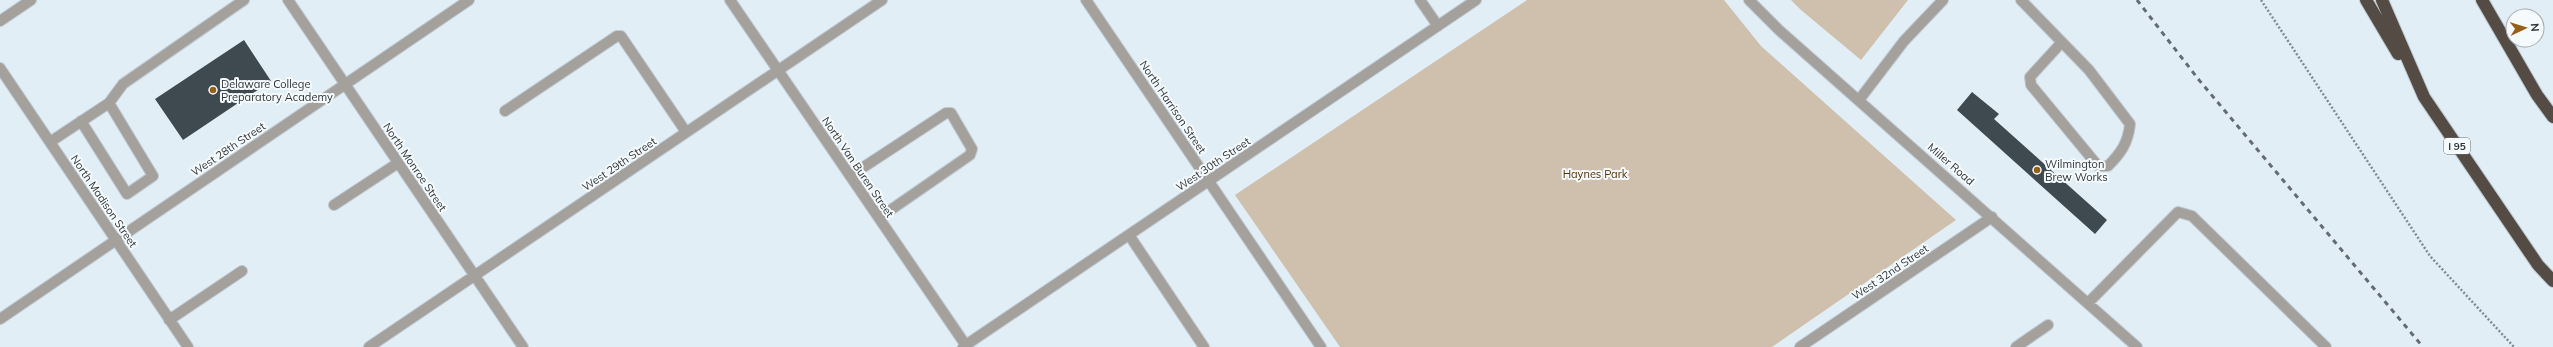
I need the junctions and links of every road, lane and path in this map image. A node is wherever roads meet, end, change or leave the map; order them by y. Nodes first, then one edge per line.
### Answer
1 (31, 0) edge
2 (244, 0) edge
3 (288, 0) edge
4 (469, 0) edge
5 (730, 0) edge
6 (882, 0) edge
7 (1086, 0) edge
8 (1420, 0) edge
9 (1476, 0) edge
10 (1749, 0) edge
11 (1943, 0) edge
12 (2021, 0) edge
13 (2261, 0) edge
14 (2366, 0) edge
15 (2382, 0) edge
16 (2482, 0) edge
17 (0, 21) edge
18 (1438, 26) junction
19 (2062, 42) junction
20 (0, 68) edge
21 (778, 70) junction
22 (344, 85) junction
23 (2424, 97) junction
24 (1859, 100) junction
25 (109, 103) junction
26 (505, 110) dead end
27 (2553, 117) edge
28 (81, 121) junction
29 (686, 132) junction
30 (50, 142) junction
31 (398, 163) junction
32 (850, 176) junction
33 (1208, 181) junction
34 (334, 205) dead end
35 (1992, 217) junction
36 (878, 218) junction
37 (1129, 235) junction
38 (115, 240) junction
39 (242, 270) dead end
40 (475, 276) junction
41 (2553, 281) edge
42 (2088, 303) junction
43 (0, 319) edge
44 (169, 320) junction
45 (2048, 325) dead end
46 (965, 346) edge
47 (188, 347) edge
48 (369, 347) edge
49 (523, 347) edge
50 (1204, 347) edge
51 (1321, 347) edge
52 (1800, 347) edge
53 (2016, 347) edge
54 (2137, 347) edge
55 (2326, 347) edge
56 (2514, 347) edge

1 - 17 street
2 - 25 street
3 - 22 street, North Monroe Street
4 - 22 street, West 28th Street
5 - 21 street, North Van Buren Street
6 - 21 street, West 29th Street
7 - 33 street, North Harrison Street
8 - 18 street
9 - 18 street, West 30th Street
10 - 24 street, Miller Road
11 - 24 street
12 - 19 street
13 - 56 path
14 - 23 highway
15 - 23 highway, I 95
16 - 27 highway
18 - 33 street, West 30th Street
19 - 19 street
20 - 30 street, North Madison Street
21 - 29 street, West 29th Street
21 - 32 street, North Van Buren Street
22 - 31 street, North Monroe Street
22 - 38 street, West 28th Street
23 - 41 highway, I 95
24 - 35 street, Miller Road
25 - 28 street
25 - 28 street
26 - 29 street
28 - 30 street
29 - 40 street, West 29th Street
30 - 38 street, North Madison Street
31 - 34 street
31 - 40 street, North Monroe Street
32 - 36 street, North Van Buren Street
32 - 36 street
33 - 37 street, West 30th Street
33 - 51 street, North Harrison Street
35 - 42 street, Miller Road
35 - 52 street, West 32nd Street
36 - 46 street, North Van Buren Street
37 - 46 street, West 30th Street
37 - 50 street
38 - 43 street, West 28th Street
38 - 44 street, North Madison Street
39 - 44 street
40 - 48 street, West 29th Street
40 - 49 street, North Monroe Street
42 - 54 street, Miller Road
42 - 55 street
44 - 47 street, North Madison Street
45 - 53 street

